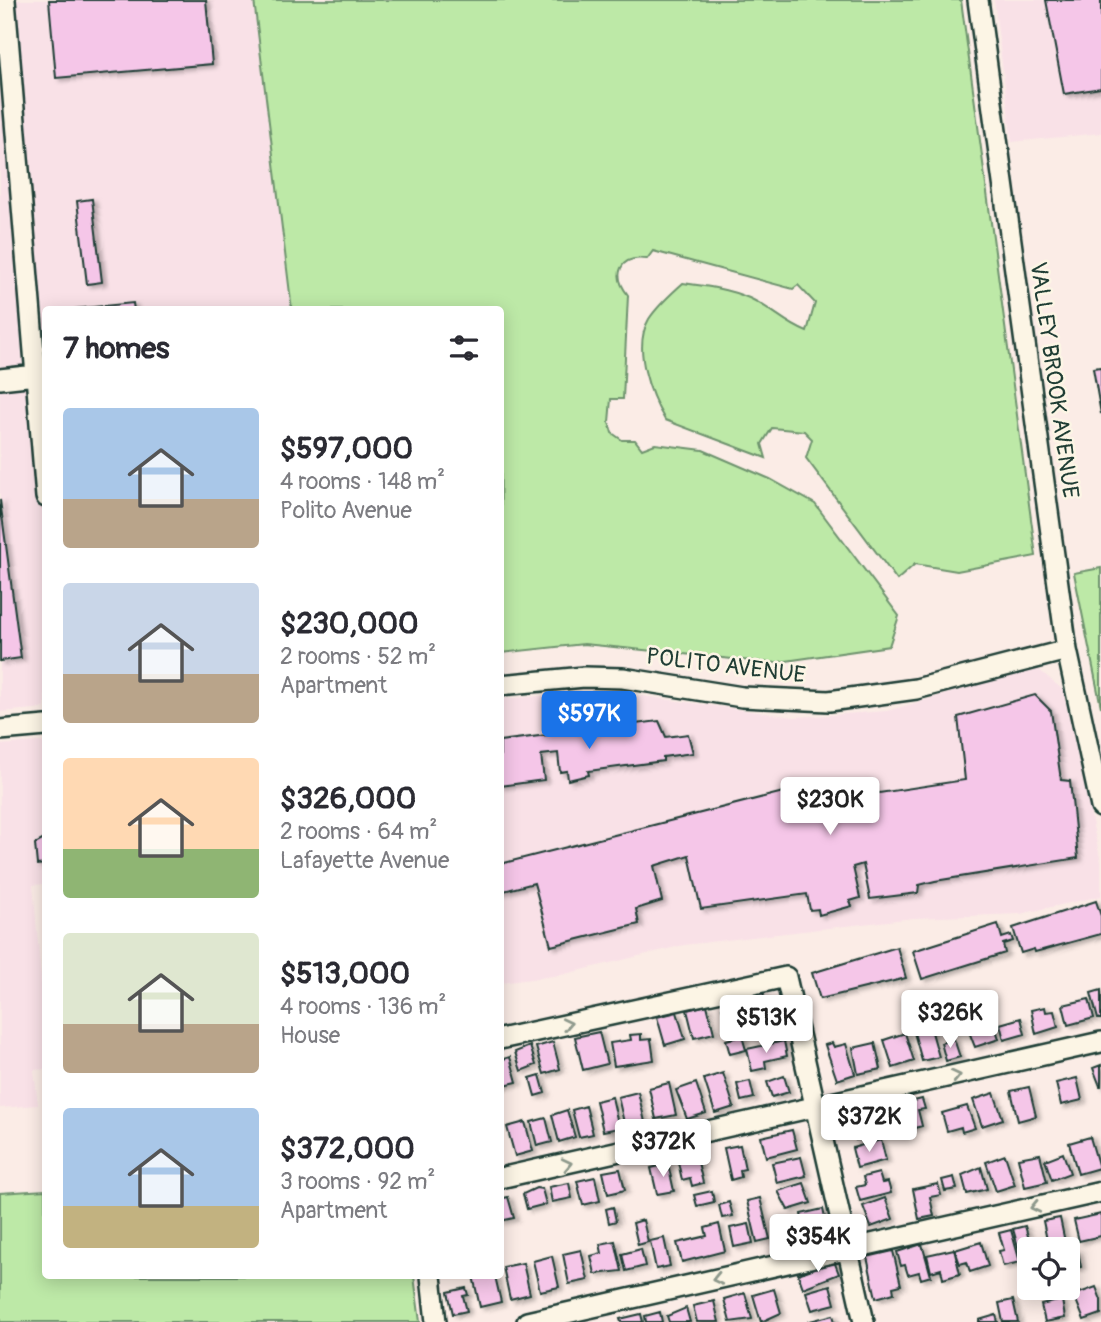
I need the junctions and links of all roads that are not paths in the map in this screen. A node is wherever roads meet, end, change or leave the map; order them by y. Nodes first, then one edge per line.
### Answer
1 (5, 0) edge
2 (978, 0) edge
3 (36, 375) junction
4 (0, 379) edge
5 (42, 448) edge
6 (1067, 650) junction
7 (504, 685) edge
8 (42, 726) edge
9 (0, 730) edge
10 (1101, 807) edge
11 (504, 1038) edge
12 (1101, 1042) edge
13 (817, 1108) junction
14 (504, 1177) edge
15 (1101, 1192) edge
16 (848, 1250) junction
17 (431, 1279) edge
18 (436, 1322) edge
19 (527, 1322) edge
20 (863, 1322) edge

1 - 3 street
2 - 6 street, VALLEY BROOK AVENUE
3 - 4 street
3 - 5 street
6 - 7 street, POLITO AVENUE
6 - 10 street, VALLEY BROOK AVENUE
8 - 9 street
11 -> 13 street
13 -> 12 street
14 -> 13 street
13 - 16 street
15 -> 16 street
16 -> 19 street
16 - 20 street
17 - 18 street

